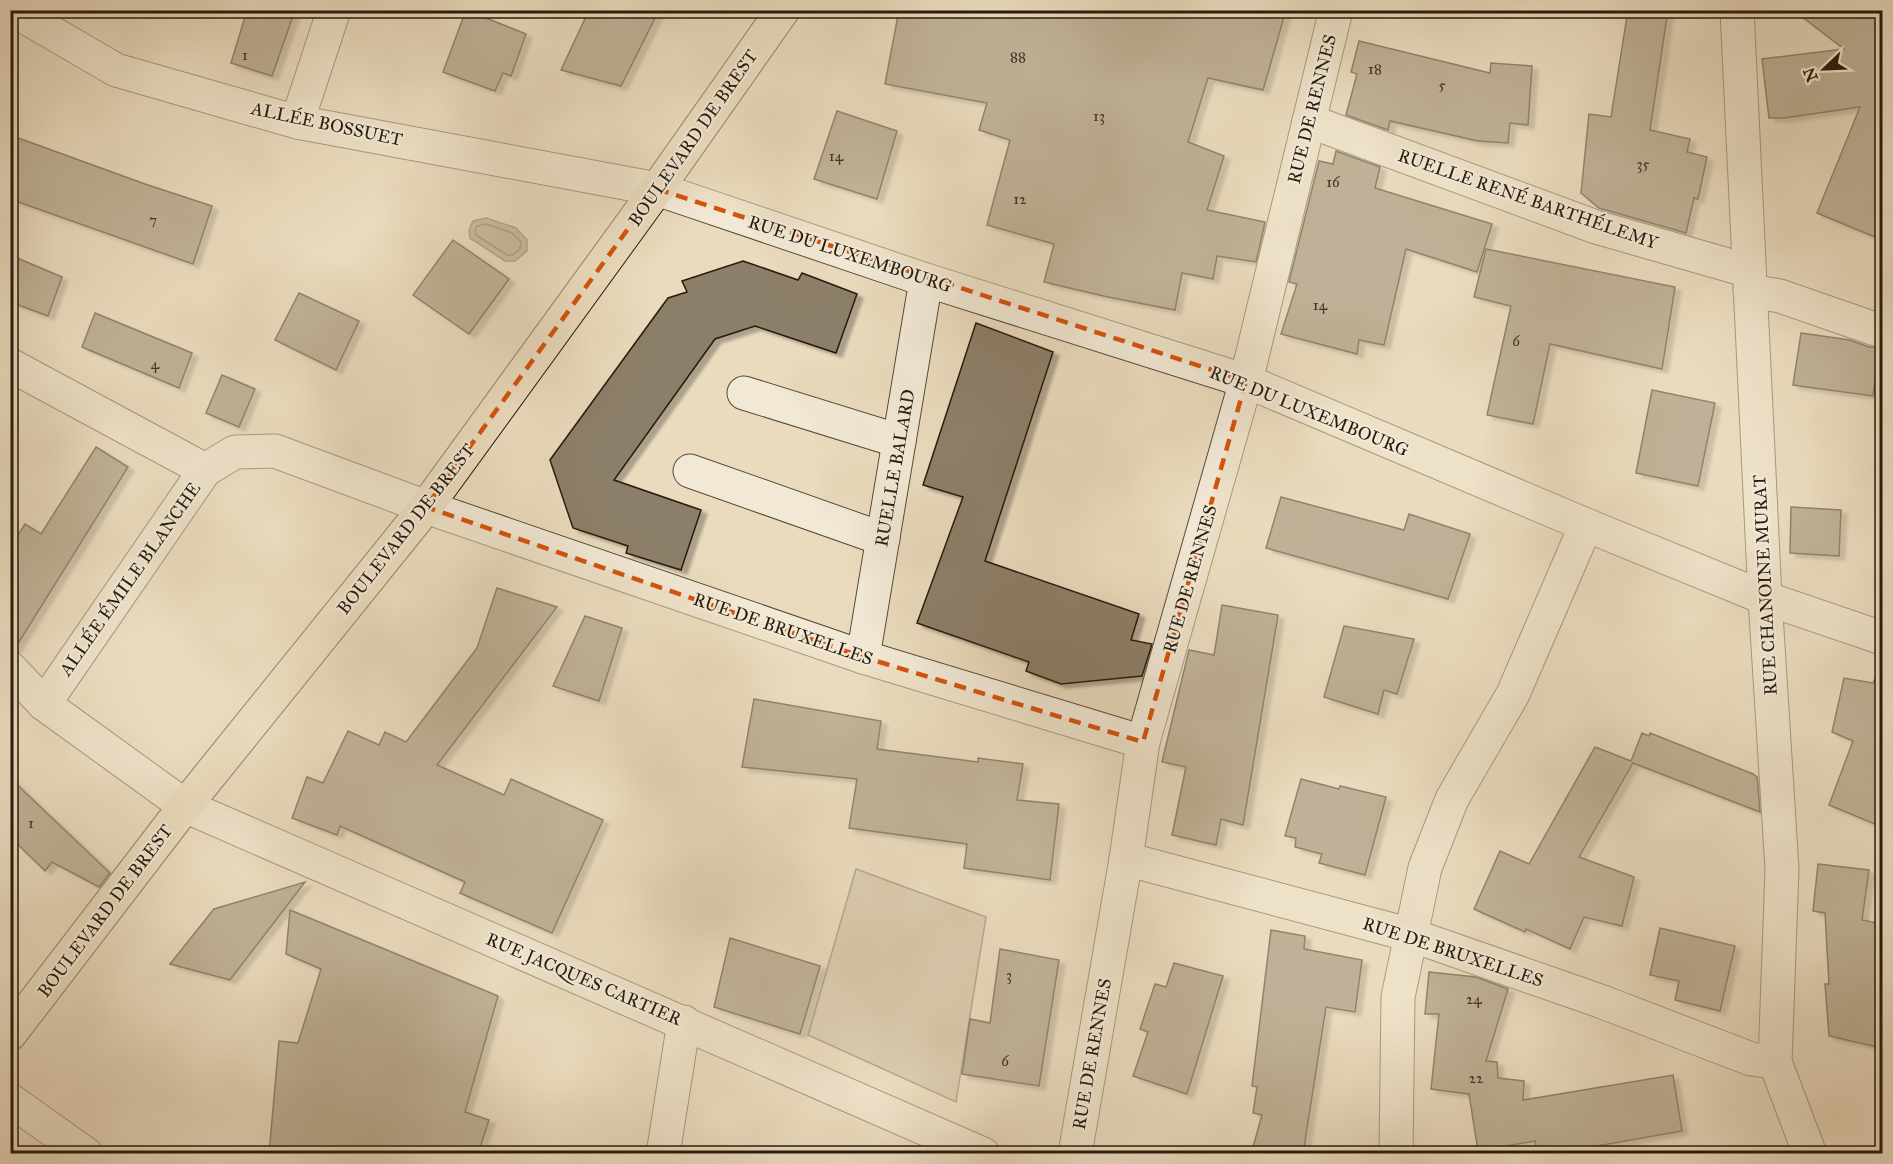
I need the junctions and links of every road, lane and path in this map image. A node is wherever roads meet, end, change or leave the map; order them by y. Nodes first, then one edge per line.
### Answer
1 (13, 10) edge
2 (334, 10) edge
3 (783, 10) edge
4 (1336, 10) edge
5 (1737, 10) edge
6 (1309, 121) junction
7 (297, 122) junction
8 (657, 189) junction
9 (926, 280) junction
10 (1749, 281) junction
11 (1875, 329) dead end
12 (10, 365) edge
13 (1246, 381) junction
14 (744, 393) dead end
15 (900, 441) junction
16 (205, 470) junction
17 (690, 471) dead end
18 (426, 507) junction
19 (1586, 525) junction
20 (883, 539) junction
21 (1765, 598) junction
22 (1882, 638) edge
23 (863, 657) junction
24 (10, 668) edge
25 (44, 704) junction
26 (1143, 742) junction
27 (185, 806) junction
28 (1126, 859) junction
29 (1411, 935) junction
30 (684, 1022) junction
31 (10, 1034) edge
32 (1775, 1062) junction
33 (10, 1100) edge
34 (86, 1154) edge
35 (663, 1154) edge
36 (983, 1154) edge
37 (1075, 1154) edge
38 (1396, 1154) edge
39 (1810, 1154) edge

1 - 7 street, ALLÉE BOSSUET
2 - 7 street
3 - 8 main road, BOULEVARD DE BREST
4 - 6 street, RUE DE RENNES
5 - 10 street, RUE CHANOINE MURAT
6 - 10 street, RUELLE RENÉ BARTHÉLEMY
6 - 13 street, RUE DE RENNES
7 - 8 street, ALLÉE BOSSUET
8 - 9 street, RUE DU LUXEMBOURG
8 - 18 main road, BOULEVARD DE BREST
9 - 13 street, RUE DU LUXEMBOURG
9 - 15 street, RUELLE BALARD
10 - 11 street, RUELLE RENÉ BARTHÉLEMY
10 - 21 street, RUE CHANOINE MURAT
12 - 16 street
13 - 19 street, RUE DU LUXEMBOURG
13 - 26 street, RUE DE RENNES
14 - 15 street
15 - 20 street, RUELLE BALARD
16 - 18 street, ALLÉE ÉMILE BLANCHE
16 - 25 street, ALLÉE ÉMILE BLANCHE
17 - 20 street
18 - 23 street, RUE DE BRUXELLES
18 - 27 main road, BOULEVARD DE BREST
19 - 21 street, RUE DU LUXEMBOURG
19 - 29 street
20 - 23 street, RUELLE BALARD
21 - 22 street, RUE DU LUXEMBOURG
21 - 32 street, RUE CHANOINE MURAT
23 - 26 street, RUE DE BRUXELLES
24 - 25 street, RUE JACQUES CARTIER
25 - 27 street, RUE JACQUES CARTIER
26 - 28 street, RUE DE RENNES
27 - 30 street, RUE JACQUES CARTIER
27 - 31 main road, BOULEVARD DE BREST
28 - 29 street, RUE DE BRUXELLES
28 - 37 street, RUE DE RENNES
29 - 32 street, RUE DE BRUXELLES
29 - 38 street
30 - 35 street
30 - 36 street, RUE JACQUES CARTIER
32 - 39 street, RUE CHANOINE MURAT
33 - 34 street

